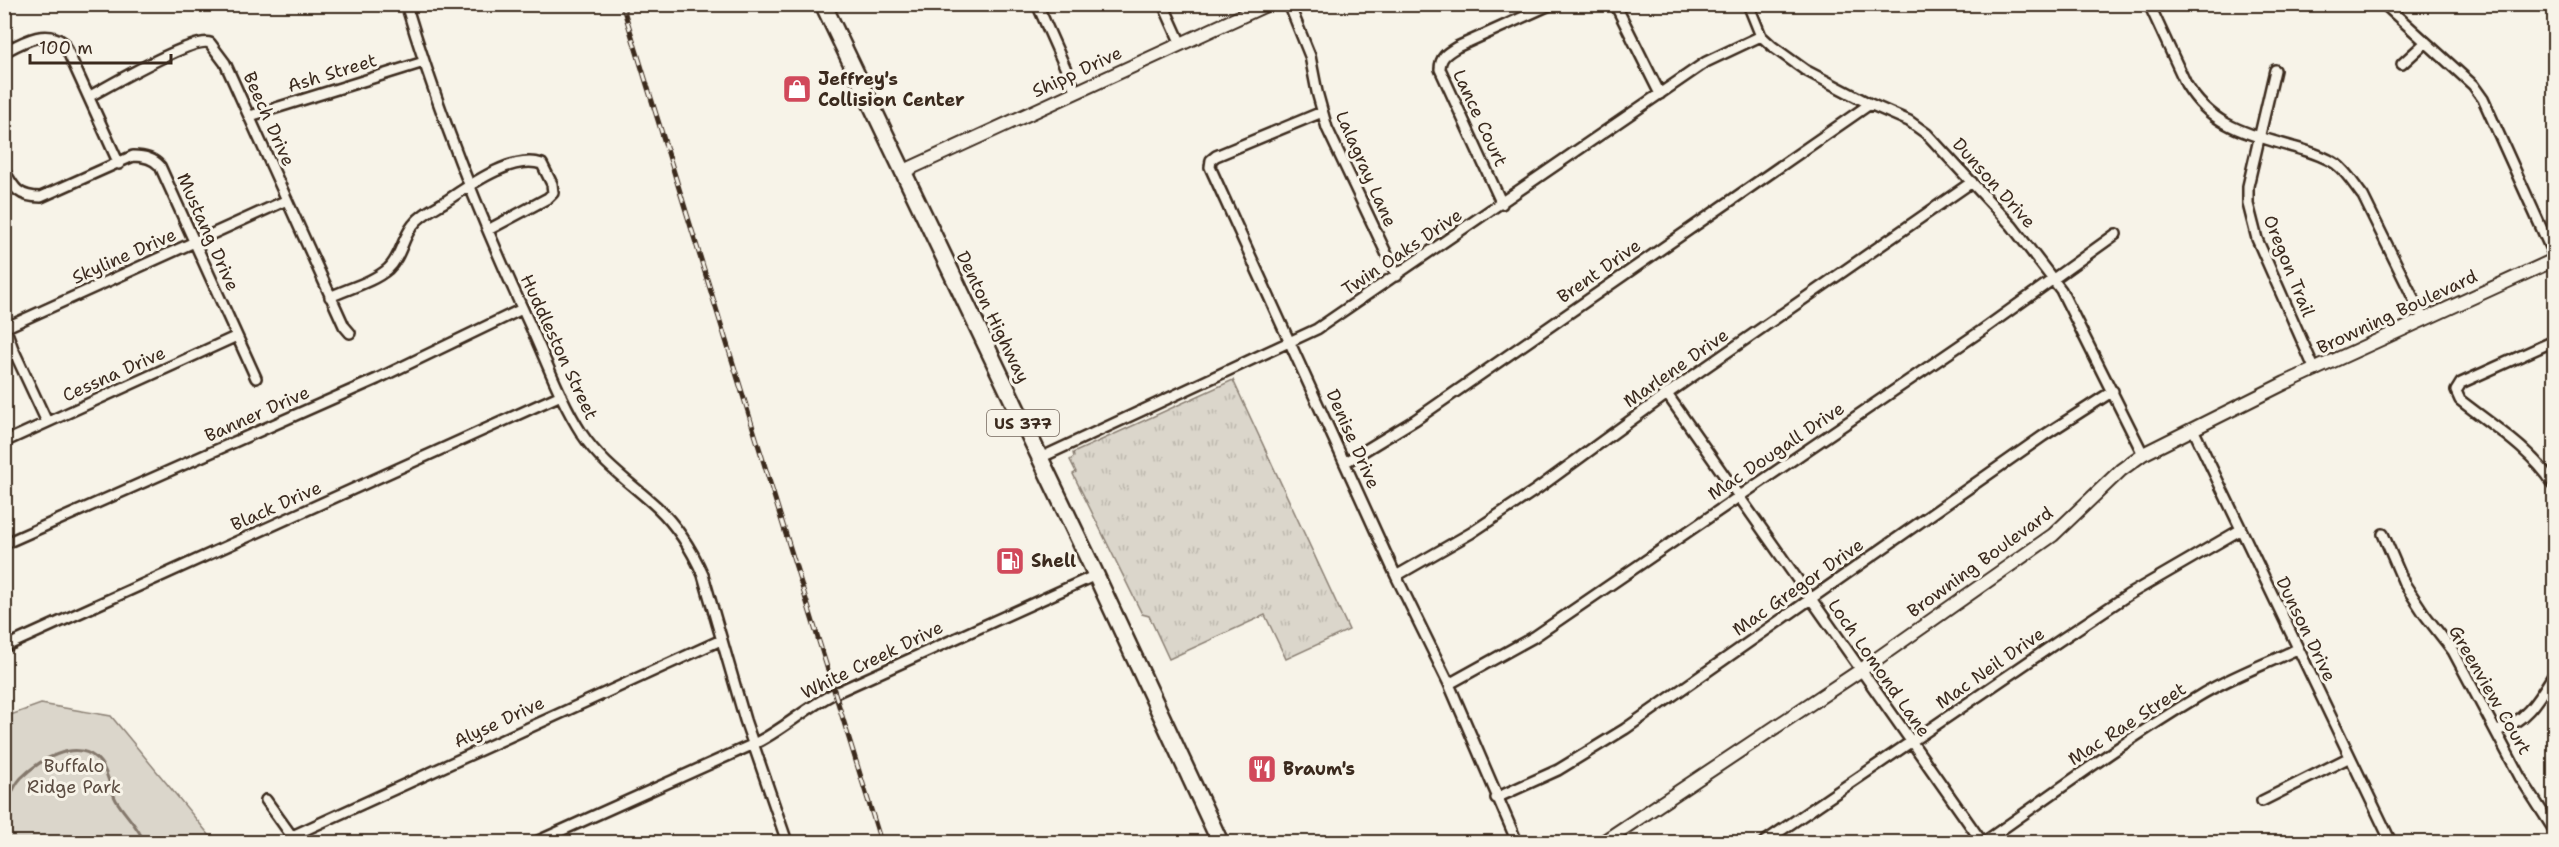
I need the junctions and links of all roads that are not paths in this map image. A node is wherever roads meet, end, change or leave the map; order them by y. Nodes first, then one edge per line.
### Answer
1 (406, 4) edge
2 (823, 4) edge
3 (1037, 4) edge
4 (1163, 4) edge
5 (1268, 4) edge
6 (1289, 4) edge
7 (1552, 4) edge
8 (1615, 4) edge
9 (1748, 4) edge
10 (2149, 4) edge
11 (2384, 4) edge
12 (1761, 36) junction
13 (2426, 42) junction
14 (1180, 44) junction
15 (4, 52) edge
16 (424, 62) junction
17 (2402, 64) dead end
18 (2275, 70) dead end
19 (1076, 92) junction
20 (1660, 94) junction
21 (90, 96) junction
22 (1870, 104) junction
23 (1322, 111) junction
24 (250, 116) junction
25 (2260, 137) junction
26 (119, 164) junction
27 (4, 170) edge
28 (902, 172) junction
29 (1972, 182) junction
30 (470, 186) junction
31 (287, 200) junction
32 (1502, 204) junction
33 (488, 230) junction
34 (2116, 234) dead end
35 (194, 242) junction
36 (2554, 256) edge
37 (2554, 260) edge
38 (1397, 276) junction
39 (2054, 279) junction
40 (330, 297) junction
41 (522, 309) junction
42 (2424, 320) junction
43 (6, 325) edge
44 (350, 333) dead end
45 (237, 336) junction
46 (2554, 341) edge
47 (1291, 342) junction
48 (2315, 370) junction
49 (256, 378) dead end
50 (2113, 391) junction
51 (561, 394) junction
52 (1667, 394) junction
53 (47, 422) junction
54 (2193, 429) junction
55 (4, 442) edge
56 (2143, 454) junction
57 (1040, 458) junction
58 (1346, 462) junction
59 (2554, 485) edge
60 (1738, 496) junction
61 (2240, 531) junction
62 (2383, 534) dead end
63 (4, 544) edge
64 (1096, 574) junction
65 (1396, 576) junction
66 (1810, 598) junction
67 (721, 640) junction
68 (4, 647) edge
69 (2297, 649) junction
70 (1860, 670) junction
71 (2554, 674) edge
72 (1449, 684) junction
73 (2497, 731) junction
74 (1912, 743) junction
75 (754, 744) junction
76 (2350, 757) junction
77 (1496, 798) junction
78 (266, 800) dead end
79 (2262, 801) dead end
80 (2554, 830) edge
81 (294, 839) edge
82 (536, 843) edge
83 (787, 843) edge
84 (1220, 843) edge
85 (1517, 843) edge
86 (1603, 843) edge
87 (1764, 843) edge
88 (1983, 843) edge
89 (2391, 843) edge

1 - 16 street, Huddleston Street
2 - 28 main road, Denton Highway / US 377
3 - 19 street
4 - 14 street
5 - 14 street, Shipp Drive
6 - 23 street, Lalagray Lane
7 - 32 street, Lance Court
8 - 20 street
9 - 12 street, Dunson Drive
10 - 25 street
11 - 13 street
12 - 20 street, Twin Oaks Drive
12 - 22 street, Dunson Drive
13 - 17 street
13 - 36 street
14 - 19 street, Shipp Drive
15 - 21 street
16 - 24 street, Ash Street
16 - 30 street, Huddleston Street
18 - 25 street, Oregon Trail
19 - 28 street, Shipp Drive
20 - 32 street, Twin Oaks Drive
21 - 24 street, Beech Drive
21 - 26 street
22 - 29 street, Dunson Drive
22 - 58 street, Brent Drive
23 - 38 street, Lalagray Lane
23 - 47 street, Denise Drive
24 - 31 street, Beech Drive
25 - 42 street
25 - 48 street, Oregon Trail
26 - 27 street, Mustang Drive
26 - 35 street, Mustang Drive
28 - 57 main road, Denton Highway / US 377
29 - 39 street, Dunson Drive
29 - 52 street, Marlene Drive
30 - 33 street, Huddleston Street
30 - 33 street
30 - 40 street
31 - 35 street, Skyline Drive
31 - 40 street, Beech Drive
32 - 38 street, Twin Oaks Drive
33 - 41 street, Huddleston Street
34 - 39 street, Mac Dougall Drive
35 - 43 street, Skyline Drive
35 - 45 street, Mustang Drive
37 - 42 street, Browning Boulevard
38 - 47 street, Twin Oaks Drive
39 - 50 street, Dunson Drive
39 - 60 street, Mac Dougall Drive
40 - 44 street, Beech Drive
41 - 51 street, Huddleston Street
41 - 63 street, Banner Drive
42 - 48 street, Browning Boulevard
43 - 53 street
45 - 49 street, Mustang Drive
45 - 53 street, Cessna Drive
46 - 59 street
47 - 57 street, Twin Oaks Drive
47 - 58 street, Denise Drive
48 - 54 street, Browning Boulevard
50 - 56 street, Dunson Drive
50 - 66 street, Mac Gregor Drive
51 - 67 street, Huddleston Street
51 - 68 street, Black Drive
52 - 60 street, Loch Lomond Lane
52 - 65 street, Marlene Drive
53 - 55 street, Cessna Drive
54 - 56 street, Browning Boulevard
54 - 61 street, Dunson Drive
56 - 70 street, Browning Boulevard
57 - 64 main road, Denton Highway / US 377
58 - 65 street, Denise Drive
60 - 66 street, Loch Lomond Lane
60 - 72 street, Mac Dougall Drive
61 - 69 street, Dunson Drive
61 - 74 street, Mac Neil Drive
62 - 73 street, Greenview Court
64 - 75 street, White Creek Drive
64 - 84 main road, Denton Highway / US 377
65 - 72 street, Denise Drive
66 - 70 street, Loch Lomond Lane
66 - 77 street, Mac Gregor Drive
67 - 75 street, Huddleston Street
67 - 81 street, Alyse Drive
69 - 76 street, Dunson Drive
69 - 88 street, Mac Rae Street
70 - 74 street, Loch Lomond Lane
70 - 86 street, Browning Boulevard
71 - 73 street
72 - 77 street, Denise Drive
73 - 80 street, Greenview Court
74 - 87 street, Mac Neil Drive
74 - 88 street, Loch Lomond Lane
75 - 82 street, White Creek Drive
75 - 83 street, Huddleston Street
76 - 79 street
76 - 89 street, Dunson Drive
77 - 85 street, Denise Drive
78 - 81 street

